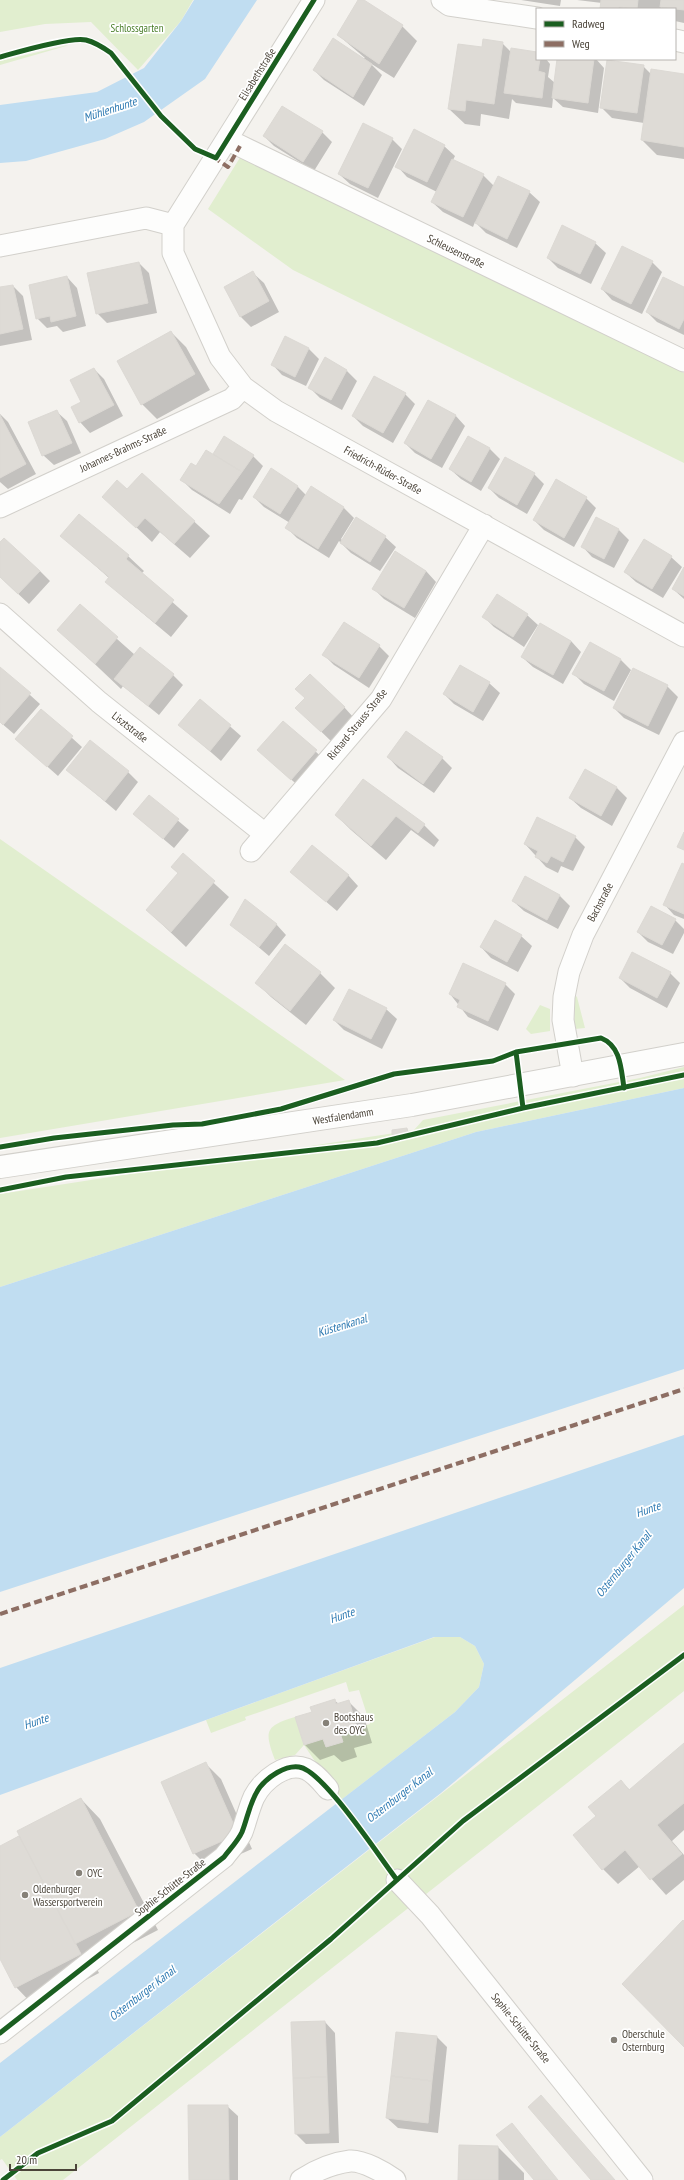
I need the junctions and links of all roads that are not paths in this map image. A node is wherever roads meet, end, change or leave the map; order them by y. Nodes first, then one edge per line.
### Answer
1 (314, 0) edge
2 (442, 0) edge
3 (536, 18) edge
4 (228, 140) junction
5 (173, 225) junction
6 (0, 246) edge
7 (684, 361) edge
8 (243, 387) junction
9 (0, 507) edge
10 (484, 525) junction
11 (0, 614) edge
12 (684, 636) edge
13 (684, 742) edge
14 (265, 834) junction
15 (251, 851) dead end
16 (684, 1054) edge
17 (573, 1076) junction
18 (0, 1167) edge
19 (328, 1789) dead end
20 (397, 1880) dead end
21 (0, 2033) edge
22 (301, 2180) edge
23 (395, 2180) edge
24 (642, 2180) edge

1 - 4 street, Elisabethstraße
2 - 3 street
4 - 5 street, Elisabethstraße
4 - 7 street, Schleusenstraße
5 - 6 street
5 - 8 street, Friedrich-Rüder-Straße
8 - 9 street, Johannes-Brahms-Straße
8 - 10 street, Friedrich-Rüder-Straße
10 - 12 street, Friedrich-Rüder-Straße
10 - 14 street, Richard-Strauss-Straße
11 - 14 street, Lisztstraße
13 - 17 street, Bachstraße
14 - 15 street, Richard-Strauss-Straße
16 - 17 street, Westfalendamm
17 - 18 street, Westfalendamm
19 - 21 street, Sophie-Schütte-Straße
20 - 24 street, Sophie-Schütte-Straße
22 - 23 street

